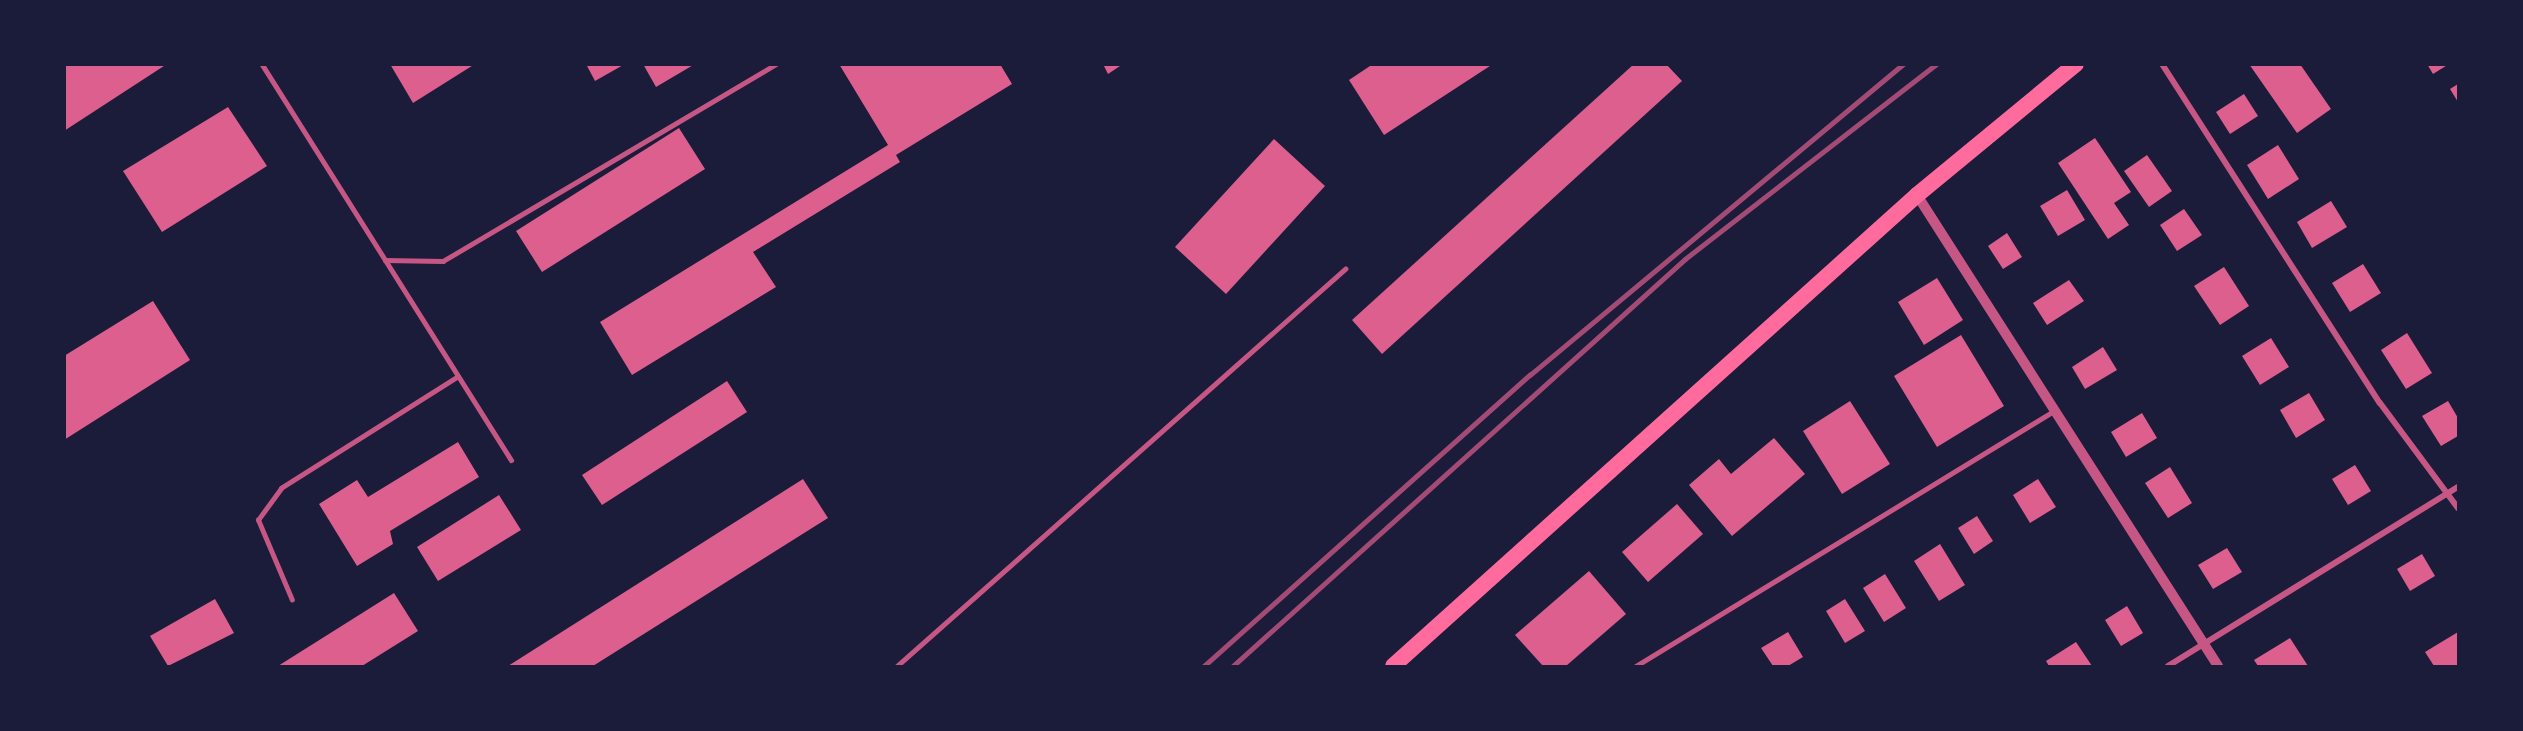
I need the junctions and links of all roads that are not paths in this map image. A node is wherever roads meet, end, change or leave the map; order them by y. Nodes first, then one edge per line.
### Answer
1 (262, 64) edge
2 (776, 64) edge
3 (2076, 64) edge
4 (2162, 64) edge
5 (1917, 195) junction
6 (384, 260) junction
7 (1345, 269) dead end
8 (458, 376) junction
9 (2057, 409) junction
10 (511, 460) dead end
11 (2458, 487) edge
12 (2449, 493) junction
13 (2458, 508) edge
14 (292, 600) dead end
15 (2204, 644) junction
16 (897, 666) edge
17 (1393, 666) edge
18 (1636, 666) edge
19 (2168, 666) edge
20 (2218, 666) edge

1 - 6 lane
2 - 6 lane
3 - 5 highway
4 - 12 street
5 - 9 street
5 - 17 highway
6 - 8 lane
7 - 16 lane
8 - 10 lane
8 - 14 lane
9 - 15 street
9 - 18 lane
11 - 12 street
12 - 13 street
12 - 15 street
15 - 19 street
15 - 20 street

